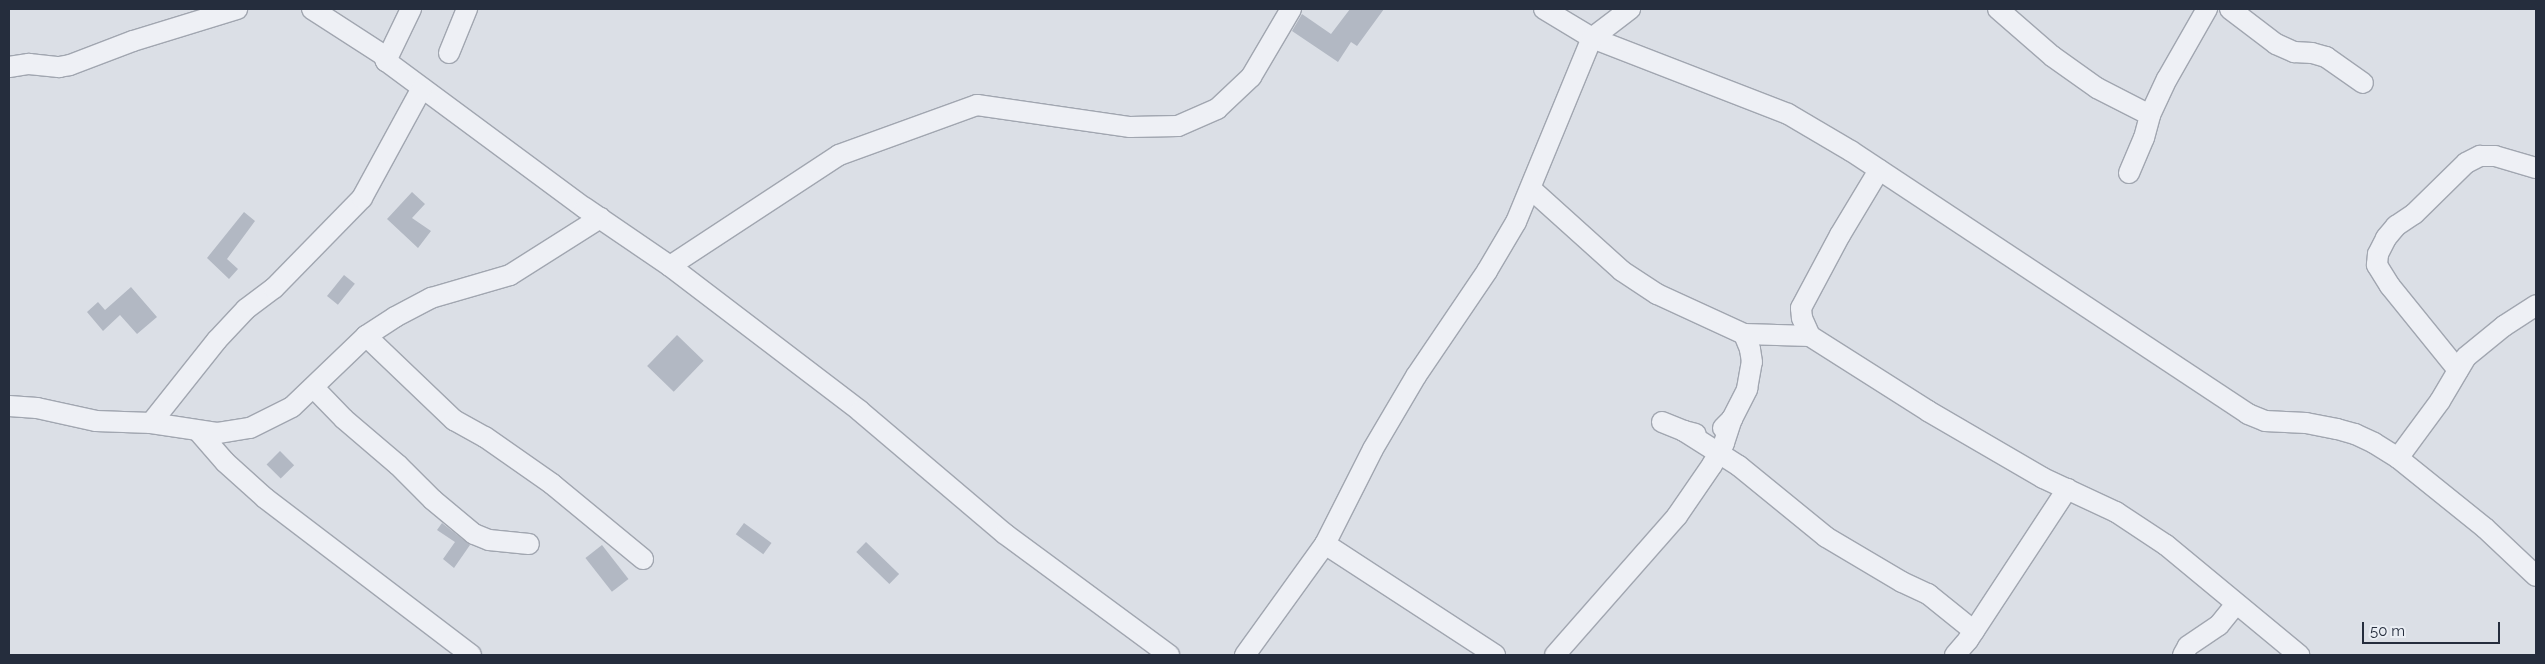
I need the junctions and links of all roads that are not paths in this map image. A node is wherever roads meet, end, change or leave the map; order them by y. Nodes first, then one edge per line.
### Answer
1 (237, 9) edge
2 (312, 9) edge
3 (411, 9) edge
4 (467, 9) edge
5 (1291, 9) edge
6 (1544, 9) edge
7 (1630, 9) edge
8 (1998, 9) edge
9 (2207, 9) edge
10 (2230, 9) edge
11 (1592, 38) junction
12 (449, 53) dead end
13 (386, 61) junction
14 (9, 68) edge
15 (2363, 83) dead end
16 (422, 88) junction
17 (2150, 115) junction
18 (2536, 168) edge
19 (1879, 170) junction
20 (2129, 174) dead end
21 (1531, 189) junction
22 (600, 218) junction
23 (670, 266) junction
24 (2536, 305) edge
25 (1744, 334) junction
26 (366, 336) junction
27 (1810, 336) junction
28 (2458, 370) junction
29 (314, 388) junction
30 (9, 406) edge
31 (1732, 419) junction
32 (1662, 422) dead end
33 (150, 423) junction
34 (198, 431) junction
35 (1684, 431) junction
36 (1718, 453) junction
37 (2398, 458) junction
38 (2067, 489) junction
39 (529, 544) dead end
40 (1325, 544) junction
41 (643, 559) dead end
42 (2536, 576) edge
43 (2236, 604) junction
44 (1974, 631) junction
45 (471, 655) edge
46 (1169, 655) edge
47 (1245, 655) edge
48 (1495, 655) edge
49 (1555, 655) edge
50 (1955, 655) edge
51 (2183, 655) edge
52 (2299, 655) edge

1 - 14 street
2 - 13 street
3 - 13 street
4 - 12 street
5 - 23 street
6 - 11 street
7 - 11 street
8 - 17 street
9 - 17 street
10 - 15 street
11 - 19 street
11 - 21 street
13 - 16 street
16 - 22 street
16 - 33 street
17 - 20 street
18 - 28 street
19 - 27 street
19 - 37 street
21 - 25 street
21 - 40 street
22 - 23 street
22 - 26 street
23 - 46 street
24 - 28 street
25 - 27 street
25 - 31 street
26 - 29 street
26 - 41 street
27 - 38 street
28 - 37 street
29 - 34 street
29 - 39 street
30 - 33 street
31 - 35 street
31 - 36 street
32 - 35 street
33 - 34 street
34 - 45 street
35 - 36 street
36 - 44 street
36 - 49 street
37 - 42 street
38 - 43 street
38 - 44 street
40 - 47 street
40 - 48 street
43 - 51 street
43 - 52 street
44 - 50 street

